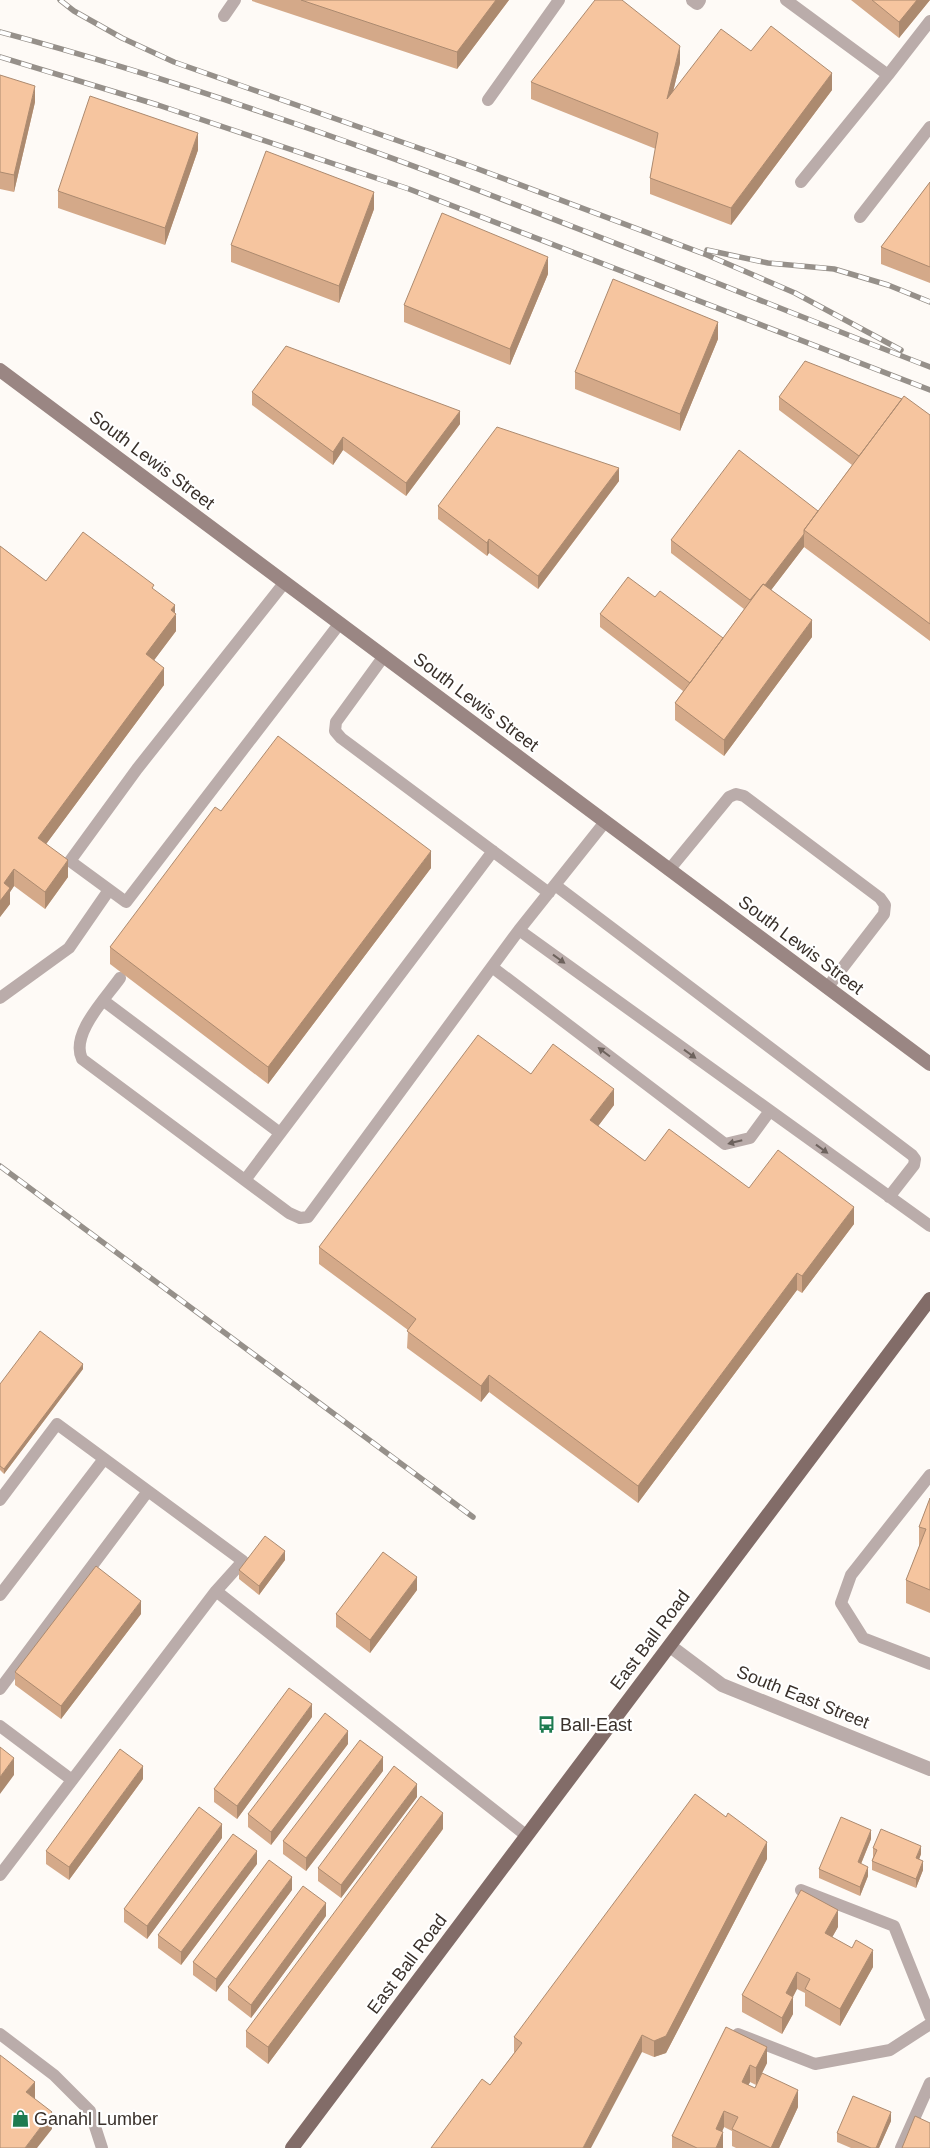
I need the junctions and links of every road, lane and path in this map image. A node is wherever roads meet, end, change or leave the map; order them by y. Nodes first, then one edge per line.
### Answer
1 (235, 0) edge
2 (559, 0) edge
3 (692, 0) edge
4 (699, 0) edge
5 (786, 0) edge
6 (224, 16) dead end
7 (930, 21) edge
8 (888, 75) junction
9 (488, 100) dead end
10 (930, 127) edge
11 (802, 182) dead end
12 (860, 217) dead end
13 (0, 370) edge
14 (285, 582) junction
15 (340, 623) junction
16 (384, 656) junction
17 (605, 822) junction
18 (493, 851) junction
19 (670, 870) junction
20 (552, 889) junction
21 (109, 890) junction
22 (519, 930) junction
23 (492, 967) junction
24 (120, 978) edge
25 (827, 988) junction
26 (0, 998) edge
27 (104, 1001) junction
28 (930, 1064) edge
29 (770, 1112) junction
30 (280, 1133) junction
31 (245, 1180) junction
32 (889, 1197) junction
33 (930, 1226) edge
34 (930, 1299) edge
35 (104, 1459) junction
36 (930, 1474) edge
37 (148, 1491) junction
38 (0, 1500) edge
39 (216, 1591) junction
40 (0, 1595) edge
41 (670, 1646) junction
42 (930, 1664) edge
43 (0, 1689) edge
44 (0, 1726) edge
45 (930, 1769) edge
46 (72, 1780) junction
47 (527, 1836) junction
48 (0, 1874) edge
49 (801, 1890) edge
50 (930, 2016) edge
51 (930, 2024) edge
52 (728, 2030) edge
53 (0, 2034) edge
54 (930, 2083) edge
55 (102, 2148) edge
56 (292, 2148) edge
57 (901, 2148) edge

1 - 6 lane
2 - 9 lane
3 - 4 street
5 - 8 lane
7 - 8 lane
8 - 11 lane
10 - 12 lane
13 - 14 main road, South Lewis Street
14 - 15 main road, South Lewis Street
14 - 21 lane
15 - 16 main road, South Lewis Street
15 - 21 lane
16 - 17 main road, South Lewis Street
16 - 18 lane
17 - 19 main road, South Lewis Street
17 - 20 lane
18 - 20 lane
18 - 30 lane
19 - 25 main road, South Lewis Street
19 - 25 lane
20 - 22 lane
20 - 32 lane
21 - 26 lane
22 - 23 lane
22 -> 29 lane
29 -> 23 lane
23 - 31 lane
24 - 27 lane
25 - 28 main road, South Lewis Street
27 - 30 lane
27 - 31 lane
29 -> 32 lane
30 - 31 lane
32 - 33 lane
34 - 41 main road, East Ball Road
35 - 37 lane
35 - 38 lane
35 - 40 lane
36 - 42 lane
37 - 39 lane
37 - 43 lane
39 - 46 lane
39 - 47 lane
41 - 45 street, South East Street
41 - 47 main road, East Ball Road
44 - 46 lane
46 - 48 lane
47 - 56 main road, East Ball Road
49 - 50 lane
51 - 52 lane
53 - 55 lane
54 - 57 lane

